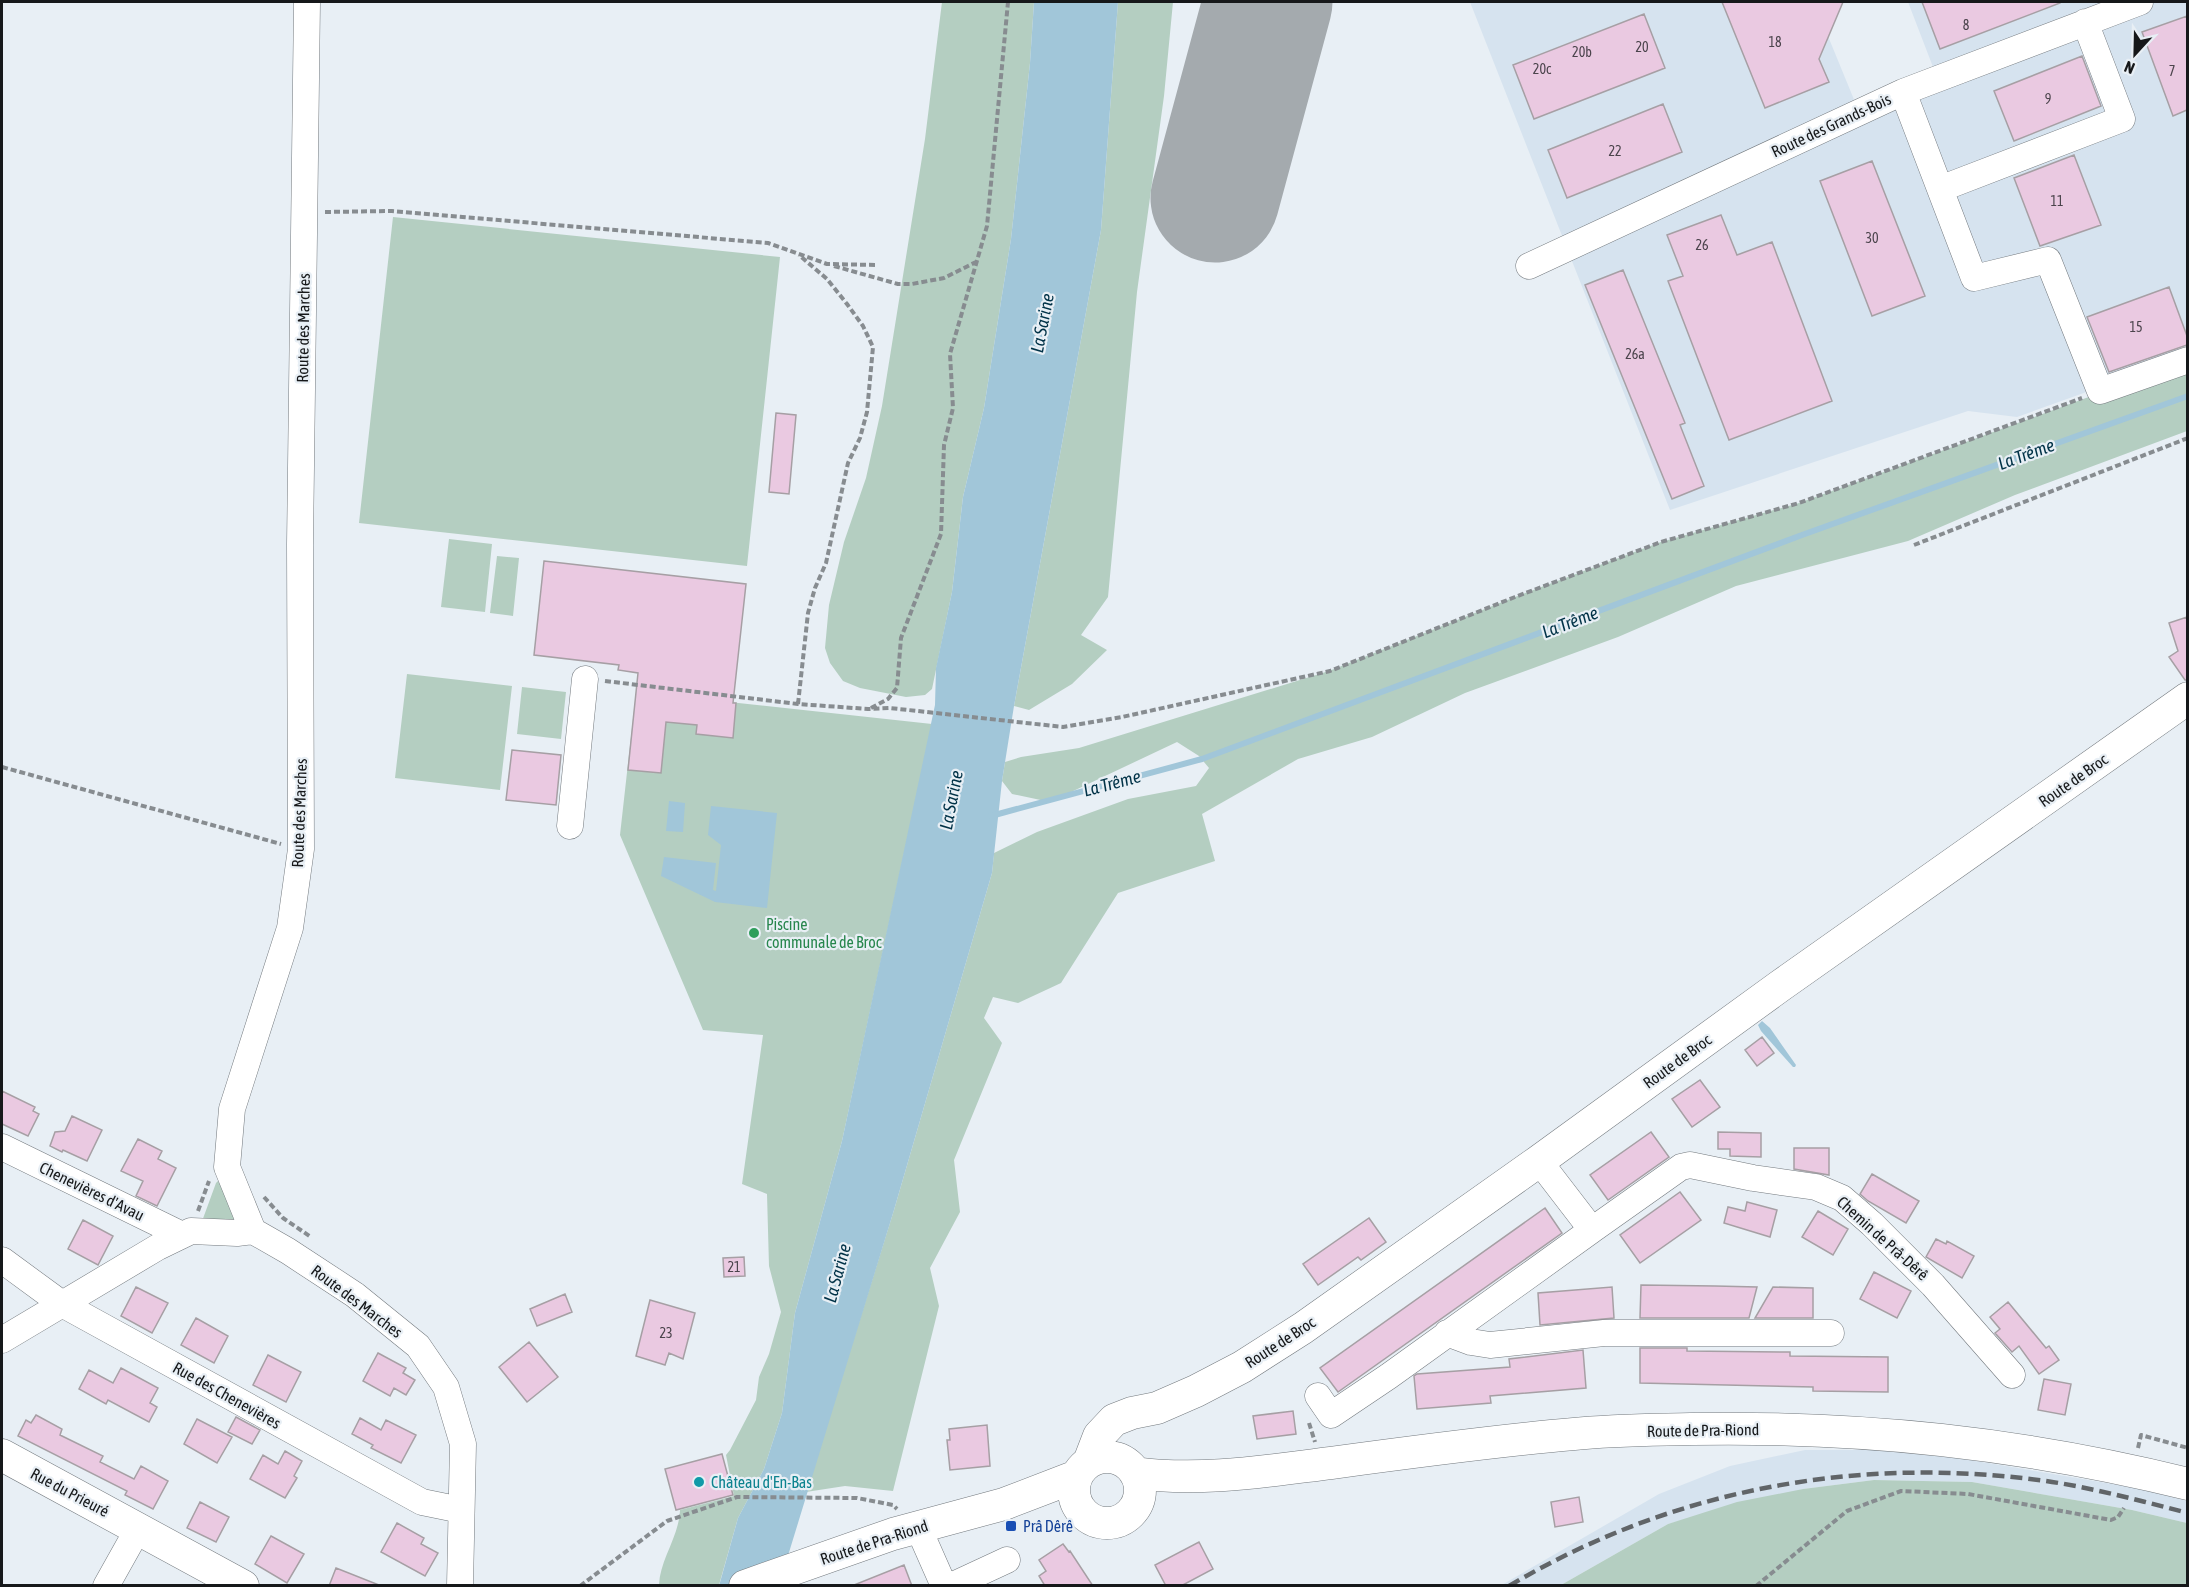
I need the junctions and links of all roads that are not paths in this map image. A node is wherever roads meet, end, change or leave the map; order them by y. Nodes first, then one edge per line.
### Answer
1 (307, 2) edge
2 (2140, 2) edge
3 (2085, 22) junction
4 (1903, 92) junction
5 (1940, 189) junction
6 (1529, 266) dead end
7 (2187, 360) edge
8 (585, 679) road end
9 (2187, 698) edge
10 (570, 826) dead end
11 (2, 1147) edge
12 (1539, 1161) junction
13 (1592, 1230) junction
14 (254, 1231) junction
15 (186, 1233) junction
16 (2, 1260) edge
17 (62, 1304) junction
18 (1447, 1333) junction
19 (1831, 1333) dead end
20 (2, 1340) edge
21 (2012, 1375) dead end
22 (1318, 1396) dead end
23 (1157, 1408) junction
24 (2, 1455) edge
25 (1131, 1468) junction
26 (1083, 1469) junction
27 (1216, 1477) junction
28 (2187, 1484) edge
29 (1004, 1504) junction
30 (1135, 1506) junction
31 (1080, 1508) junction
32 (461, 1510) junction
33 (918, 1527) junction
34 (138, 1529) junction
35 (1007, 1560) dead end
36 (106, 1586) edge
37 (243, 1586) edge
38 (460, 1586) edge
39 (745, 1586) edge
40 (944, 1586) edge
41 (951, 1586) edge

1 - 14 street, Route des Marches
2 - 3 street, Route des Grands-Bois
3 - 4 street, Route des Grands-Bois
3 - 5 street
4 - 5 street
4 - 6 street, Route des Grands-Bois
5 - 7 street
8 - 10 street
9 - 12 main road, Route de Broc
11 - 15 street, Chenevières d'Avau
12 - 13 street
12 - 23 main road, Route de Broc
13 - 18 street, Chemin de Prâ-Dêrê
13 - 21 street, Chemin de Prâ-Dêrê
14 - 15 street
14 - 32 street, Route des Marches
15 - 17 street
16 - 17 street, Rue des Chenevières
17 - 20 street
17 - 32 street, Rue des Chenevières
18 - 19 street
18 - 22 street, Chemin de Prâ-Dêrê
23 - 25 main road, Route de Broc
23 - 26 main road, Route de Broc
24 - 34 main road, Rue du Prieuré
25 - 26 main road, Route de Pra-Riond
25 - 27 main road, Route de Pra-Riond
25 - 30 main road
26 - 29 main road, Route de Pra-Riond
26 - 31 main road
27 - 28 main road, Route de Pra-Riond
27 - 30 main road, Route de Pra-Riond
29 - 31 main road, Route de Pra-Riond
29 - 33 main road, Route de Pra-Riond
30 - 31 main road, Route de Pra-Riond
32 - 38 street, Route des Marches
33 - 39 main road, Route de Pra-Riond
33 - 40 street
34 - 36 street
34 - 37 main road, Rue du Prieuré
35 - 41 street

